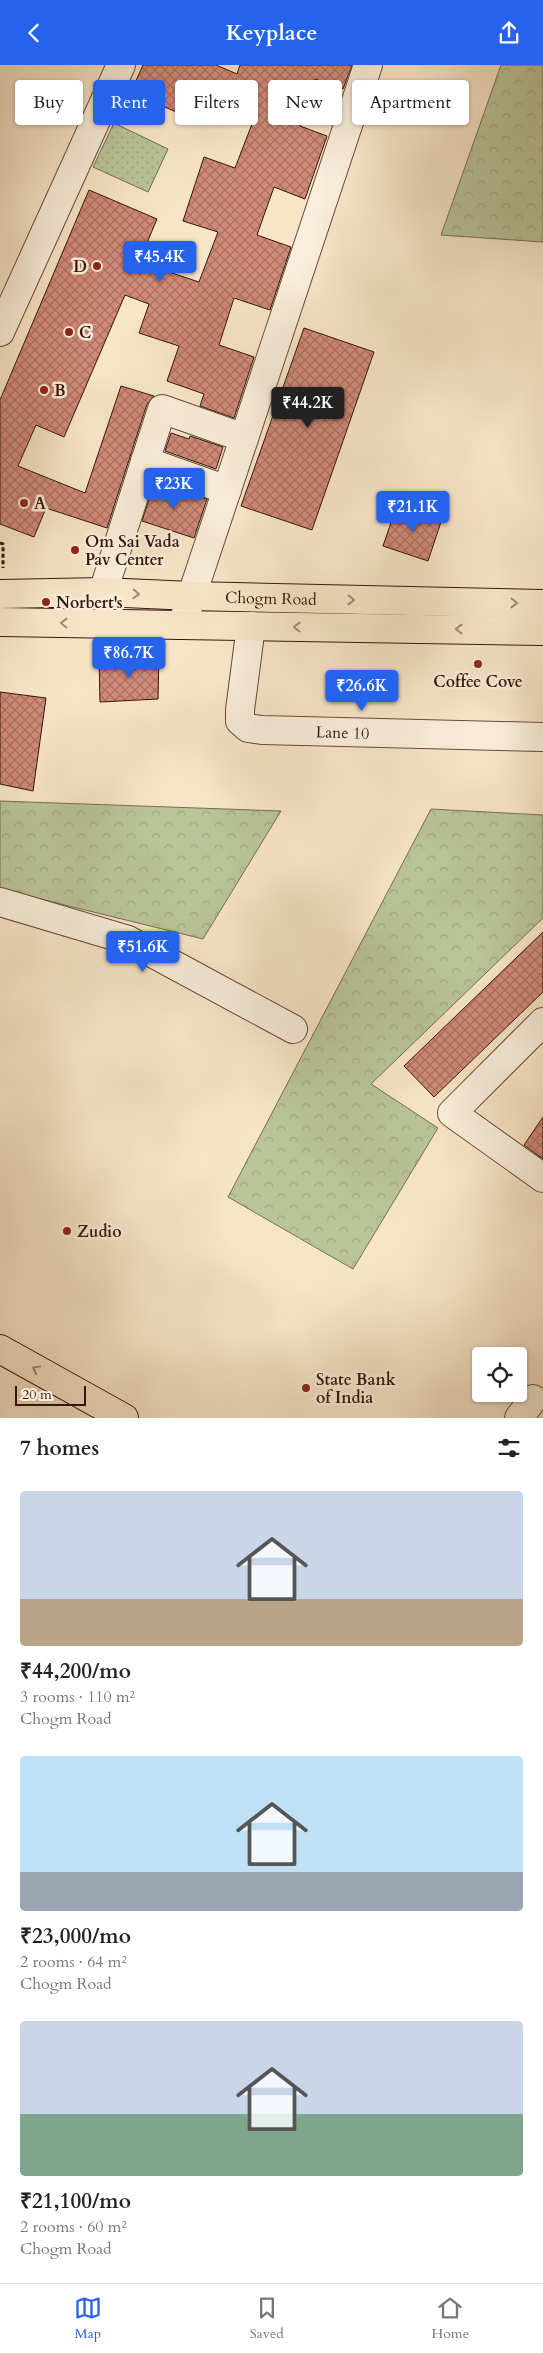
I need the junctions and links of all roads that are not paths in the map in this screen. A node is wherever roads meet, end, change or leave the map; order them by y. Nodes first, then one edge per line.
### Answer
1 (121, 65) edge
2 (368, 65) edge
3 (0, 332) edge
4 (244, 438) junction
5 (145, 461) junction
6 (227, 489) junction
7 (103, 592) junction
8 (0, 594) edge
9 (191, 597) junction
10 (543, 603) edge
11 (0, 621) edge
12 (182, 625) junction
13 (250, 626) junction
14 (543, 631) edge
15 (543, 737) edge
16 (0, 902) edge
17 (543, 1022) edge
18 (293, 1029) dead end
19 (543, 1178) edge
20 (0, 1349) edge
21 (124, 1418) edge

1 - 3 street
2 - 4 street
4 - 5 street
4 - 6 street
5 - 6 street
5 - 7 street
6 - 9 street
7 - 8 main road, Chogm Road
7 -> 9 main road, Chogm Road
9 -> 10 main road, Chogm Road
9 - 12 street
12 -> 11 main road, Chogm Road
12 - 13 main road, Chogm Road
14 -> 13 main road, Chogm Road
13 - 15 street, Lane 10
16 - 18 street
17 - 19 street
21 -> 20 main road

